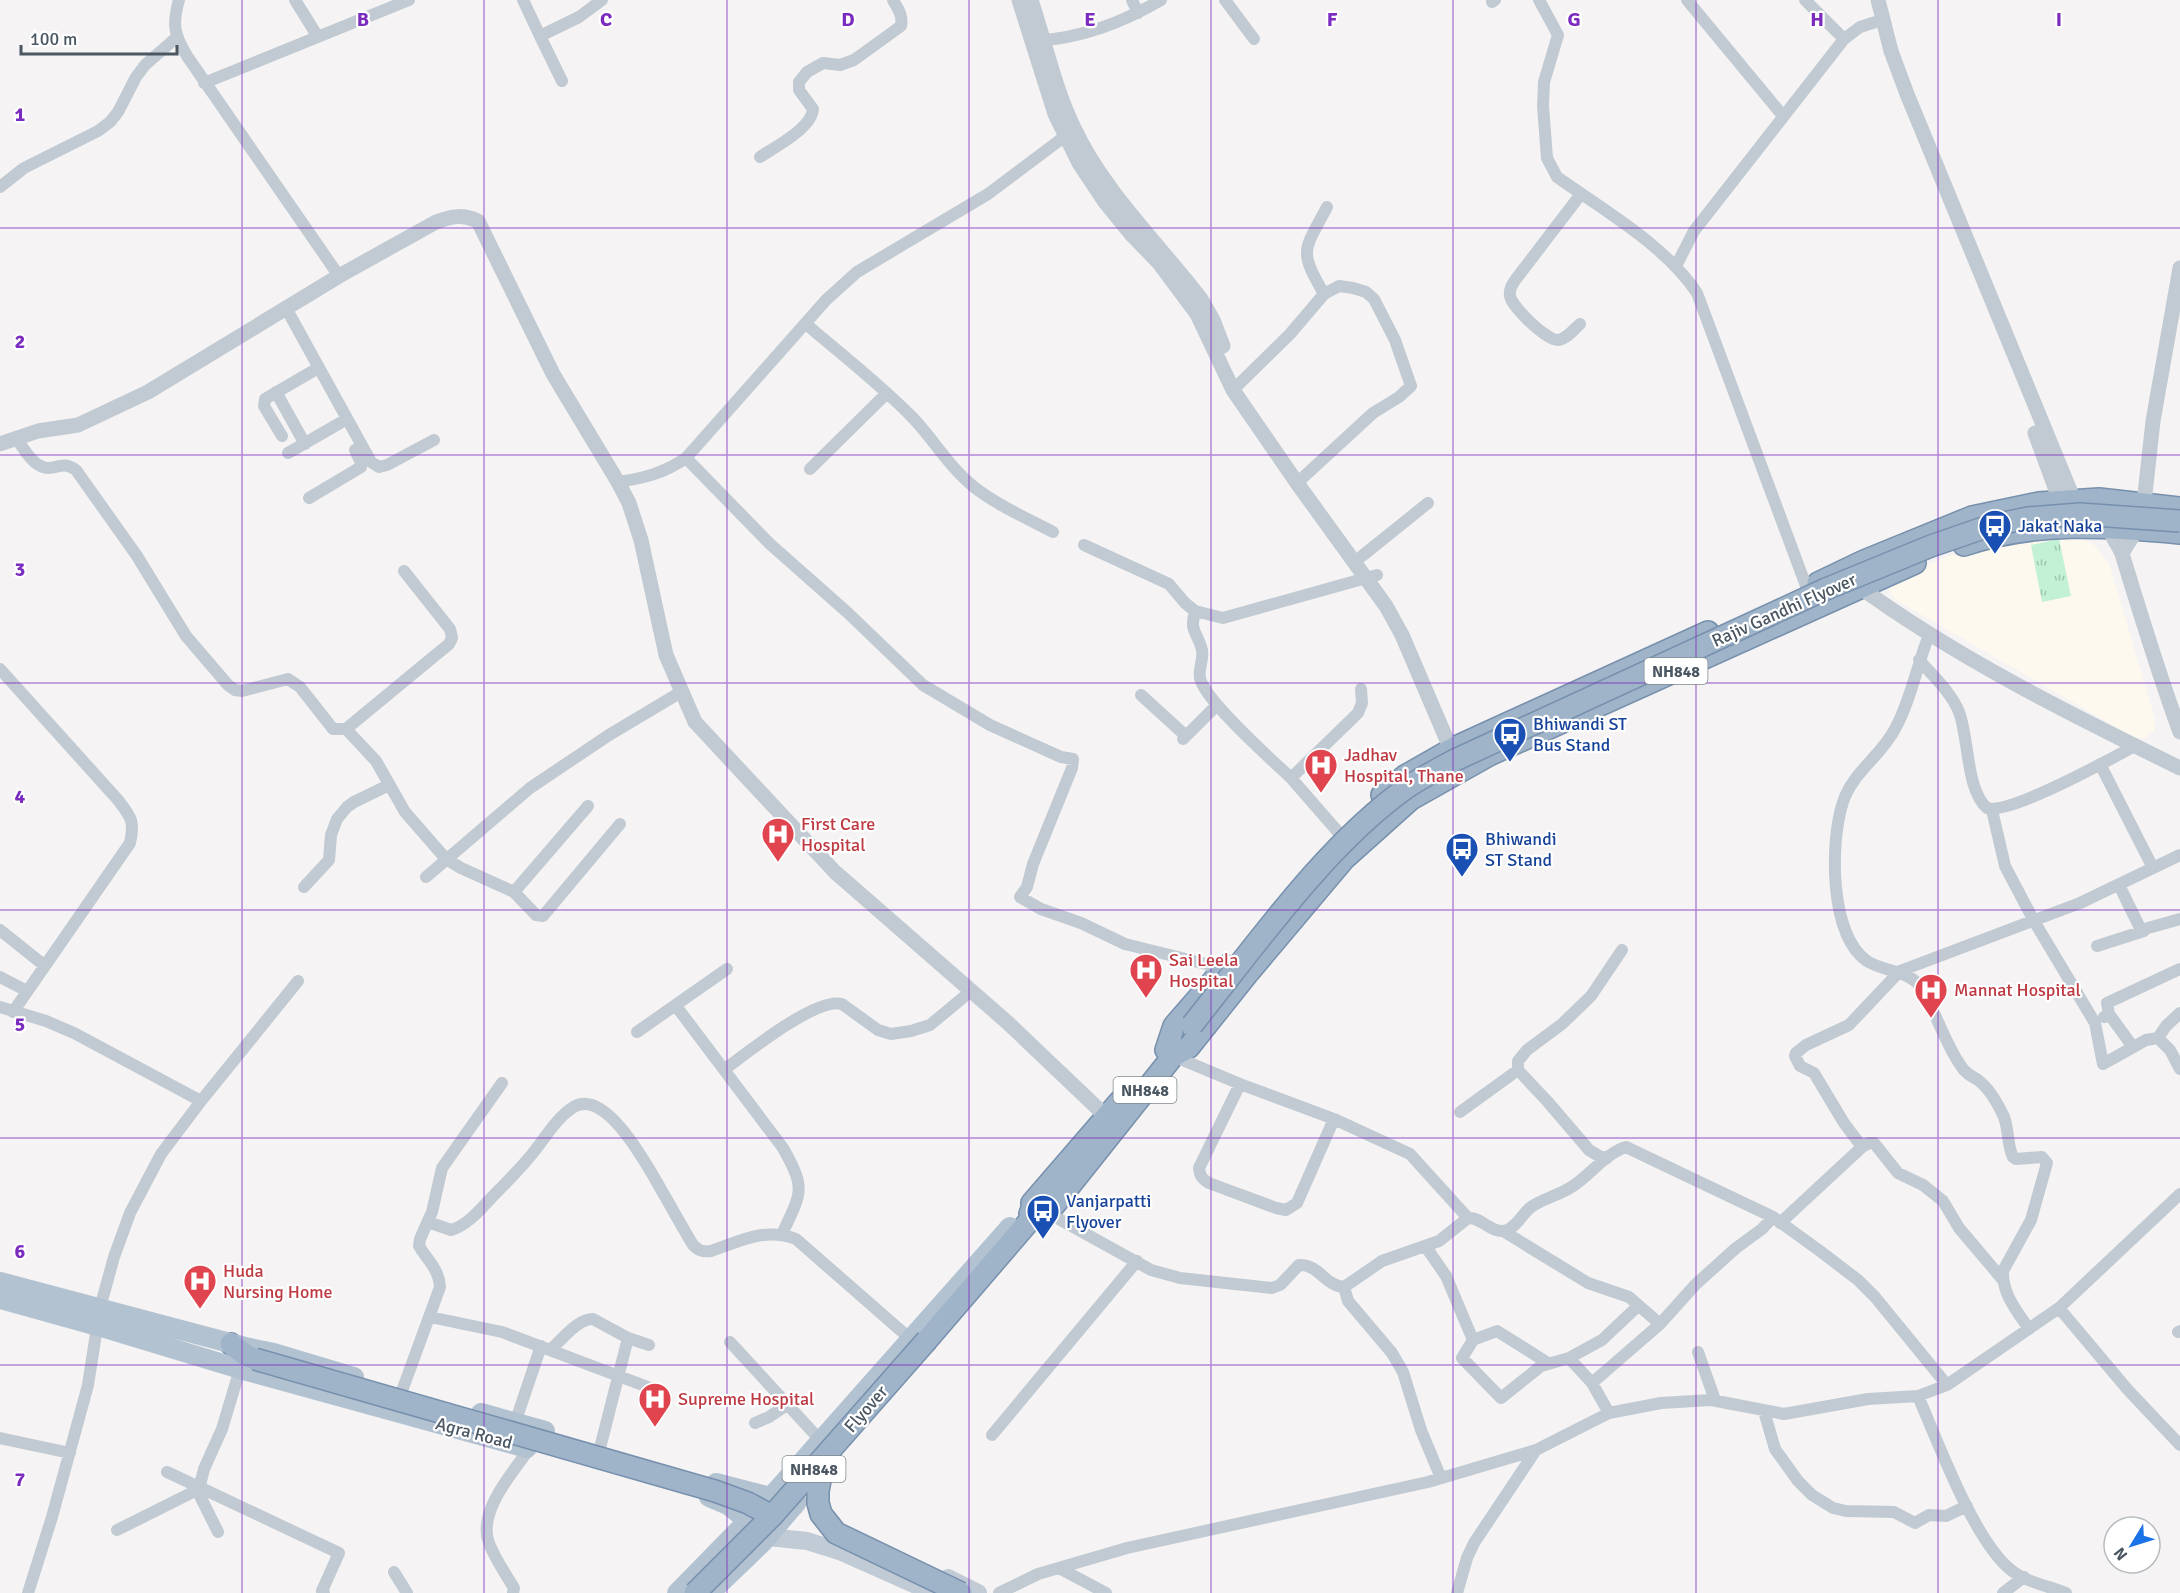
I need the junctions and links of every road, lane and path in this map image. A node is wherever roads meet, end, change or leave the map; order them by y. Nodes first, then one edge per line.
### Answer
1 (179, 0) edge
2 (295, 0) edge
3 (409, 0) edge
4 (523, 0) edge
5 (602, 0) edge
6 (893, 0) edge
7 (1019, 0) edge
8 (1031, 0) edge
9 (1132, 0) edge
10 (1161, 0) edge
11 (1225, 0) edge
12 (1539, 0) edge
13 (1687, 0) edge
14 (1805, 0) edge
15 (1870, 0) edge
16 (1878, 0) edge
17 (1138, 13) junction
18 (1879, 21) junction
19 (540, 36) junction
20 (318, 37) junction
21 (176, 38) junction
22 (1254, 39) dead end
23 (1844, 39) junction
24 (1038, 41) junction
25 (562, 81) dead end
26 (204, 83) junction
27 (1783, 117) junction
28 (1069, 133) junction
29 (760, 157) dead end
30 (3, 181) edge
31 (1581, 194) junction
32 (1327, 207) dead end
33 (1676, 266) junction
34 (2180, 268) edge
35 (339, 276) junction
36 (1324, 294) junction
37 (283, 310) junction
38 (806, 324) junction
39 (1581, 324) dead end
40 (313, 371) junction
41 (1237, 386) junction
42 (276, 392) junction
43 (887, 393) junction
44 (340, 423) junction
45 (282, 436) dead end
46 (16, 438) junction
47 (434, 440) dead end
48 (0, 444) edge
49 (305, 444) junction
50 (288, 453) dead end
51 (686, 458) junction
52 (810, 468) dead end
53 (1301, 480) junction
54 (618, 482) junction
55 (309, 498) dead end
56 (2113, 500) junction
57 (2068, 501) junction
58 (1428, 503) dead end
59 (2145, 503) junction
60 (2180, 508) edge
61 (2180, 521) edge
62 (2071, 526) junction
63 (2108, 527) junction
64 (2136, 529) junction
65 (1053, 532) dead end
66 (2180, 533) edge
67 (1084, 545) dead end
68 (2122, 553) junction
69 (1362, 556) junction
70 (404, 572) dead end
71 (1840, 572) junction
72 (1372, 577) junction
73 (1860, 587) junction
74 (1807, 588) junction
75 (1815, 609) junction
76 (1195, 611) junction
77 (1929, 635) junction
78 (1919, 660) junction
79 (0, 669) edge
80 (1361, 688) dead end
81 (681, 692) junction
82 (1142, 694) dead end
83 (1217, 705) junction
84 (346, 729) junction
85 (2180, 732) edge
86 (2135, 746) junction
87 (1457, 747) junction
88 (2100, 764) junction
89 (1468, 766) junction
90 (2180, 768) edge
91 (1291, 778) junction
92 (389, 785) junction
93 (588, 806) dead end
94 (1992, 810) junction
95 (620, 824) dead end
96 (1339, 833) junction
97 (2180, 855) edge
98 (446, 859) junction
99 (2153, 868) junction
100 (426, 877) dead end
101 (2119, 885) junction
102 (304, 887) dead end
103 (514, 892) junction
104 (1273, 909) junction
105 (2180, 919) edge
106 (2034, 921) junction
107 (1290, 923) junction
108 (0, 930) edge
109 (2144, 931) junction
110 (2097, 946) dead end
111 (1622, 950) dead end
112 (45, 966) junction
113 (727, 969) dead end
114 (2180, 969) edge
115 (1900, 971) junction
116 (1222, 972) junction
117 (0, 977) edge
118 (298, 981) dead end
119 (27, 991) junction
120 (970, 991) junction
121 (676, 1006) junction
122 (0, 1007) edge
123 (13, 1012) junction
124 (2180, 1013) edge
125 (2109, 1014) junction
126 (2096, 1023) junction
127 (637, 1032) dead end
128 (2158, 1038) junction
129 (1174, 1047) junction
130 (2133, 1047) junction
131 (725, 1069) junction
132 (2180, 1069) edge
133 (1518, 1070) junction
134 (502, 1083) dead end
135 (1240, 1084) junction
136 (201, 1101) junction
137 (1460, 1112) dead end
138 (1334, 1119) junction
139 (1112, 1121) junction
140 (1862, 1147) junction
141 (1607, 1158) junction
142 (2180, 1194) edge
143 (1037, 1214) junction
144 (1468, 1218) junction
145 (1777, 1220) junction
146 (428, 1222) junction
147 (1503, 1231) junction
148 (782, 1234) junction
149 (1425, 1247) junction
150 (1137, 1261) junction
151 (2002, 1280) junction
152 (0, 1282) edge
153 (1344, 1287) junction
154 (0, 1299) edge
155 (1638, 1306) junction
156 (2059, 1308) junction
157 (99, 1317) junction
158 (430, 1317) junction
159 (1660, 1324) junction
160 (2029, 1329) junction
161 (628, 1338) junction
162 (912, 1340) junction
163 (1473, 1340) junction
164 (730, 1342) dead end
165 (649, 1345) dead end
166 (546, 1348) junction
167 (927, 1352) junction
168 (1698, 1352) dead end
169 (1569, 1358) junction
170 (240, 1359) junction
171 (1548, 1363) junction
172 (618, 1374) junction
173 (1592, 1383) junction
174 (1947, 1385) junction
175 (402, 1391) junction
176 (661, 1392) dead end
177 (1918, 1396) junction
178 (1715, 1400) junction
179 (788, 1404) junction
180 (1764, 1411) junction
181 (1609, 1413) junction
182 (515, 1423) junction
183 (755, 1423) dead end
184 (992, 1435) dead end
185 (0, 1438) edge
186 (2180, 1445) edge
187 (530, 1448) junction
188 (600, 1448) junction
189 (823, 1449) junction
190 (1536, 1450) junction
191 (69, 1453) junction
192 (167, 1472) dead end
193 (1441, 1478) junction
194 (199, 1488) junction
195 (772, 1506) junction
196 (794, 1506) junction
197 (1966, 1506) junction
198 (748, 1520) junction
199 (117, 1530) dead end
200 (218, 1532) dead end
201 (768, 1537) junction
202 (1059, 1568) junction
203 (394, 1572) dead end
204 (2024, 1577) junction
205 (28, 1593) edge
206 (324, 1593) edge
207 (407, 1593) edge
208 (513, 1593) edge
209 (677, 1593) edge
210 (695, 1593) edge
211 (710, 1593) edge
212 (934, 1593) edge
213 (961, 1593) edge
214 (978, 1593) edge
215 (999, 1593) edge
216 (1106, 1593) edge
217 (1457, 1593) edge
218 (2003, 1593) edge
219 (2019, 1593) edge
220 (2066, 1593) edge

1 - 21 street
2 - 20 street
3 - 20 street
4 - 19 street
5 - 19 street
6 - 29 street
7 - 24 street
8 - 24 street
9 - 17 street
10 - 17 street
11 - 22 street
12 - 31 street
13 - 27 street
14 - 23 street
15 - 18 street
16 - 18 street
17 - 24 street
18 - 23 street
18 - 57 street
19 - 25 street
20 - 26 street
21 - 26 street
21 - 30 street
23 - 27 street
24 - 28 street
26 - 35 street
27 - 33 street
28 - 38 street
28 - 41 street
31 - 33 street
31 - 39 street
32 - 36 street
33 - 74 street
34 - 59 street
35 - 37 street
35 - 54 street
36 - 41 street
36 - 53 street
37 - 40 street
37 - 46 street
37 - 47 street
38 - 43 street
38 - 51 street
40 - 42 street
40 - 44 street
41 - 53 street
42 - 45 street
42 - 49 street
43 - 52 street
43 - 65 street
44 - 49 street
44 - 55 street
46 - 48 street
46 - 84 street
49 - 50 street
51 - 54 street
51 - 116 street
53 - 69 street
53 - 72 street
54 - 81 street
56 - 57 highway, NH848
56 - 59 highway, NH848
56 - 63 street
57 - 62 street
57 - 71 highway, NH848
58 - 69 street
59 - 60 highway, NH848
59 - 64 street
61 - 129 highway, Rajiv Gandhi Flyover, bridge
62 - 63 highway, NH848
62 - 73 highway, NH848
63 - 64 highway, NH848
63 - 68 street
64 - 66 highway, NH848
64 - 68 street
67 - 76 street
68 - 85 street
69 - 72 street
70 - 84 street
71 - 73 street
71 - 74 highway, NH848
72 - 76 street
72 - 87 street
73 - 75 highway, NH848
73 - 77 street
74 - 75 street
74 - 87 highway, NH848
75 - 89 highway, NH848
76 - 83 street
77 - 78 street
77 - 86 street
78 - 94 street
78 - 115 street
79 - 112 street
80 - 91 street
81 - 98 street
81 - 120 street
82 - 83 street
83 - 91 street
84 - 92 street
86 - 88 street
86 - 90 street
87 - 89 street
87 - 96 highway, NH848
88 - 94 street
88 - 99 street
89 - 107 highway, NH848
91 - 96 street
92 - 98 street
92 - 102 street
93 - 103 street
94 - 106 street
95 - 103 street
96 - 104 highway, NH848
97 - 99 street
98 - 100 street
98 - 103 street
99 - 101 street
101 - 106 street
101 - 109 street
104 - 107 street
104 - 116 highway, NH848
105 - 109 street
106 - 115 street
106 - 126 street
107 - 129 highway, NH848
108 - 112 street
109 - 110 street
111 - 133 street
112 - 119 street
113 - 121 street
114 - 125 street
115 - 140 street
115 - 151 street
116 - 129 highway, NH848
117 - 119 street
118 - 136 street
119 - 123 street
120 - 131 street
120 - 139 street
121 - 127 street
121 - 131 street
122 - 123 street
123 - 136 street
124 - 128 street
125 - 126 street
125 - 130 street
126 - 130 street
128 - 130 street
128 - 132 street
129 - 135 street
129 - 139 highway, NH848
131 - 148 street
133 - 137 street
133 - 141 street
134 - 146 street
135 - 138 street
135 - 138 street
136 - 157 street
138 - 144 street
139 - 143 highway, NH848
140 - 145 street
140 - 151 street
141 - 145 street
141 - 147 street
142 - 156 street
143 - 150 street
143 - 162 main road
143 - 167 main road
143 - 189 highway, Flyover / NH848, bridge
144 - 147 street
144 - 149 street
145 - 159 street
145 - 174 street
146 - 148 street
146 - 158 street
147 - 155 street
148 - 162 street
149 - 153 street
149 - 163 street
150 - 153 street
150 - 184 street
151 - 160 street
152 - 157 main road, Agra Road
153 - 193 street
154 - 157 main road, Agra Road
155 - 159 street
155 - 169 street
156 - 160 street
156 - 186 street
157 - 170 main road, Agra Road
157 - 191 street
158 - 166 street
158 - 175 street
159 - 173 street
160 - 174 street
161 - 165 street
161 - 166 street
161 - 172 street
162 - 167 street
162 - 189 main road
163 - 171 street
163 - 171 street
164 - 179 street
166 - 172 street
166 - 182 street
167 - 196 main road
168 - 178 street
169 - 171 street
169 - 173 street
170 - 175 main road, Agra Road
170 - 187 main road, Agra Road
170 - 194 street
170 - 195 highway, bridge
172 - 176 street
172 - 188 street
173 - 181 street
174 - 177 street
175 - 182 main road, Agra Road
177 - 180 street
177 - 197 street
178 - 180 street
178 - 181 street
179 - 183 street
179 - 189 street
180 - 197 street
181 - 190 street
182 - 188 main road, Agra Road
185 - 191 street
187 - 198 main road, Agra Road
187 - 208 street
188 - 195 main road, Agra Road
189 - 195 highway, Flyover / NH848, bridge
189 - 213 highway, bridge
190 - 193 street
190 - 217 street
191 - 205 street
192 - 194 street
193 - 202 street
194 - 199 street
194 - 200 street
194 - 206 street
195 - 196 main road, Agra Road
195 - 198 main road
195 - 210 highway, Flyover / NH848, bridge
196 - 201 main road
196 - 214 main road, Agra Road
197 - 204 street
198 - 201 main road, Agra Road
198 - 209 main road
201 - 211 main road
201 - 212 main road
202 - 215 street
202 - 216 street
203 - 207 street
204 - 218 street
204 - 219 street
204 - 220 street

